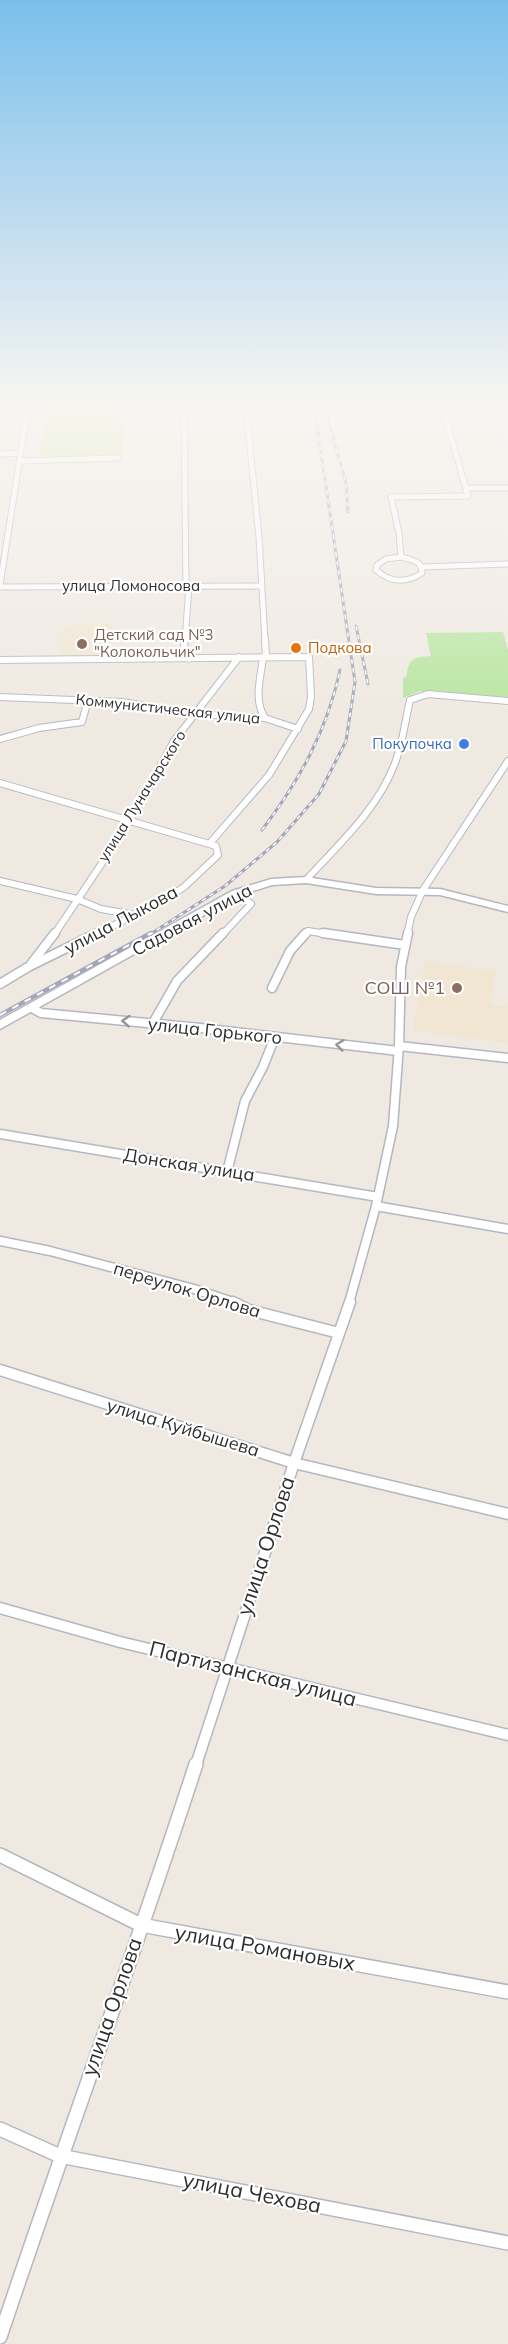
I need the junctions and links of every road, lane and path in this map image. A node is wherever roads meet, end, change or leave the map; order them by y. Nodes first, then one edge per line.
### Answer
1 (187, 515) edge
2 (256, 515) edge
3 (395, 515) edge
4 (11, 518) joint
5 (0, 519) edge
6 (401, 557) junction
7 (508, 564) edge
8 (423, 567) junction
9 (0, 586) edge
10 (187, 586) junction
11 (262, 586) junction
12 (238, 657) junction
13 (265, 657) junction
14 (189, 658) junction
15 (0, 660) edge
16 (0, 697) edge
17 (88, 700) junction
18 (508, 701) edge
19 (195, 714) junction
20 (265, 718) junction
21 (298, 729) junction
22 (0, 739) edge
23 (508, 761) edge
24 (0, 783) edge
25 (130, 820) junction
26 (210, 843) junction
27 (306, 880) junction
28 (0, 881) edge
29 (423, 890) junction
30 (236, 893) junction
31 (77, 899) junction
32 (508, 909) edge
33 (135, 915) junction
34 (405, 945) junction
35 (28, 967) junction
36 (0, 984) edge
37 (272, 988) dead end
38 (32, 1008) junction
39 (153, 1023) junction
40 (0, 1025) edge
41 (274, 1037) junction
42 (399, 1049) junction
43 (508, 1058) edge
44 (0, 1134) edge
45 (227, 1172) junction
46 (378, 1197) junction
47 (376, 1206) junction
48 (508, 1229) edge
49 (0, 1241) edge
50 (339, 1332) junction
51 (0, 1370) edge
52 (294, 1463) junction
53 (508, 1515) edge
54 (0, 1608) edge
55 (226, 1668) junction
56 (508, 1735) edge
57 (0, 1855) edge
58 (141, 1925) junction
59 (508, 1992) edge
60 (0, 2129) edge
61 (60, 2157) junction
62 (508, 2243) edge
63 (0, 2337) edge

1 - 10 street
2 - 11 street
3 - 6 street
4 - 5 street
4 - 9 street
6 - 8 street
6 - 8 street
7 - 8 street
9 - 10 street, улица Ломоносова
10 - 11 street, улица Ломоносова
10 - 14 street
11 - 13 street
12 - 13 street
12 - 14 street
12 - 19 street, улица Луначарского
13 - 20 street
13 - 21 street
14 - 15 street
16 - 17 street, Коммунистическая улица
17 - 19 street, Коммунистическая улица
17 - 22 street
18 - 27 street
19 - 20 street, Коммунистическая улица
19 - 25 street, улица Луначарского
20 - 21 street, Коммунистическая улица
21 - 26 street
23 - 29 street, улица Орлова
24 - 25 street
25 - 26 street
25 - 31 street, улица Луначарского
26 - 33 street, улица Лыкова
27 - 29 street, Садовая улица
27 - 30 street, Садовая улица
28 - 31 street
29 - 32 street, Садовая улица
29 - 34 street, улица Орлова
30 - 38 street, Садовая улица
30 - 39 street
31 - 33 street
31 - 35 street, улица Луначарского
33 - 35 street, улица Лыкова
34 - 37 street
34 - 42 street, улица Орлова
35 - 36 street, улица Лыкова
39 -> 38 street, улица Горького
38 - 40 street, Садовая улица
39 - 41 street, улица Горького
42 -> 41 street, улица Горького
41 - 45 street
42 - 43 street, улица Горького
42 - 46 street, улица Орлова
44 - 45 street, Донская улица
45 - 46 street, Донская улица
46 - 47 street, улица Орлова
47 - 48 street
47 - 50 street, улица Орлова
49 - 50 street, переулок Орлова
50 - 52 street, улица Орлова
51 - 52 street, улица Куйбышева
52 - 53 street, улица Куйбышева
52 - 55 street, улица Орлова
54 - 55 street, Партизанская улица
55 - 56 street, Партизанская улица
55 - 58 street, улица Орлова
57 - 58 street, улица Романовых
58 - 59 street, улица Романовых
58 - 61 street, улица Орлова
60 - 61 street, улица Чехова
61 - 62 street, улица Чехова
61 - 63 street, улица Орлова

